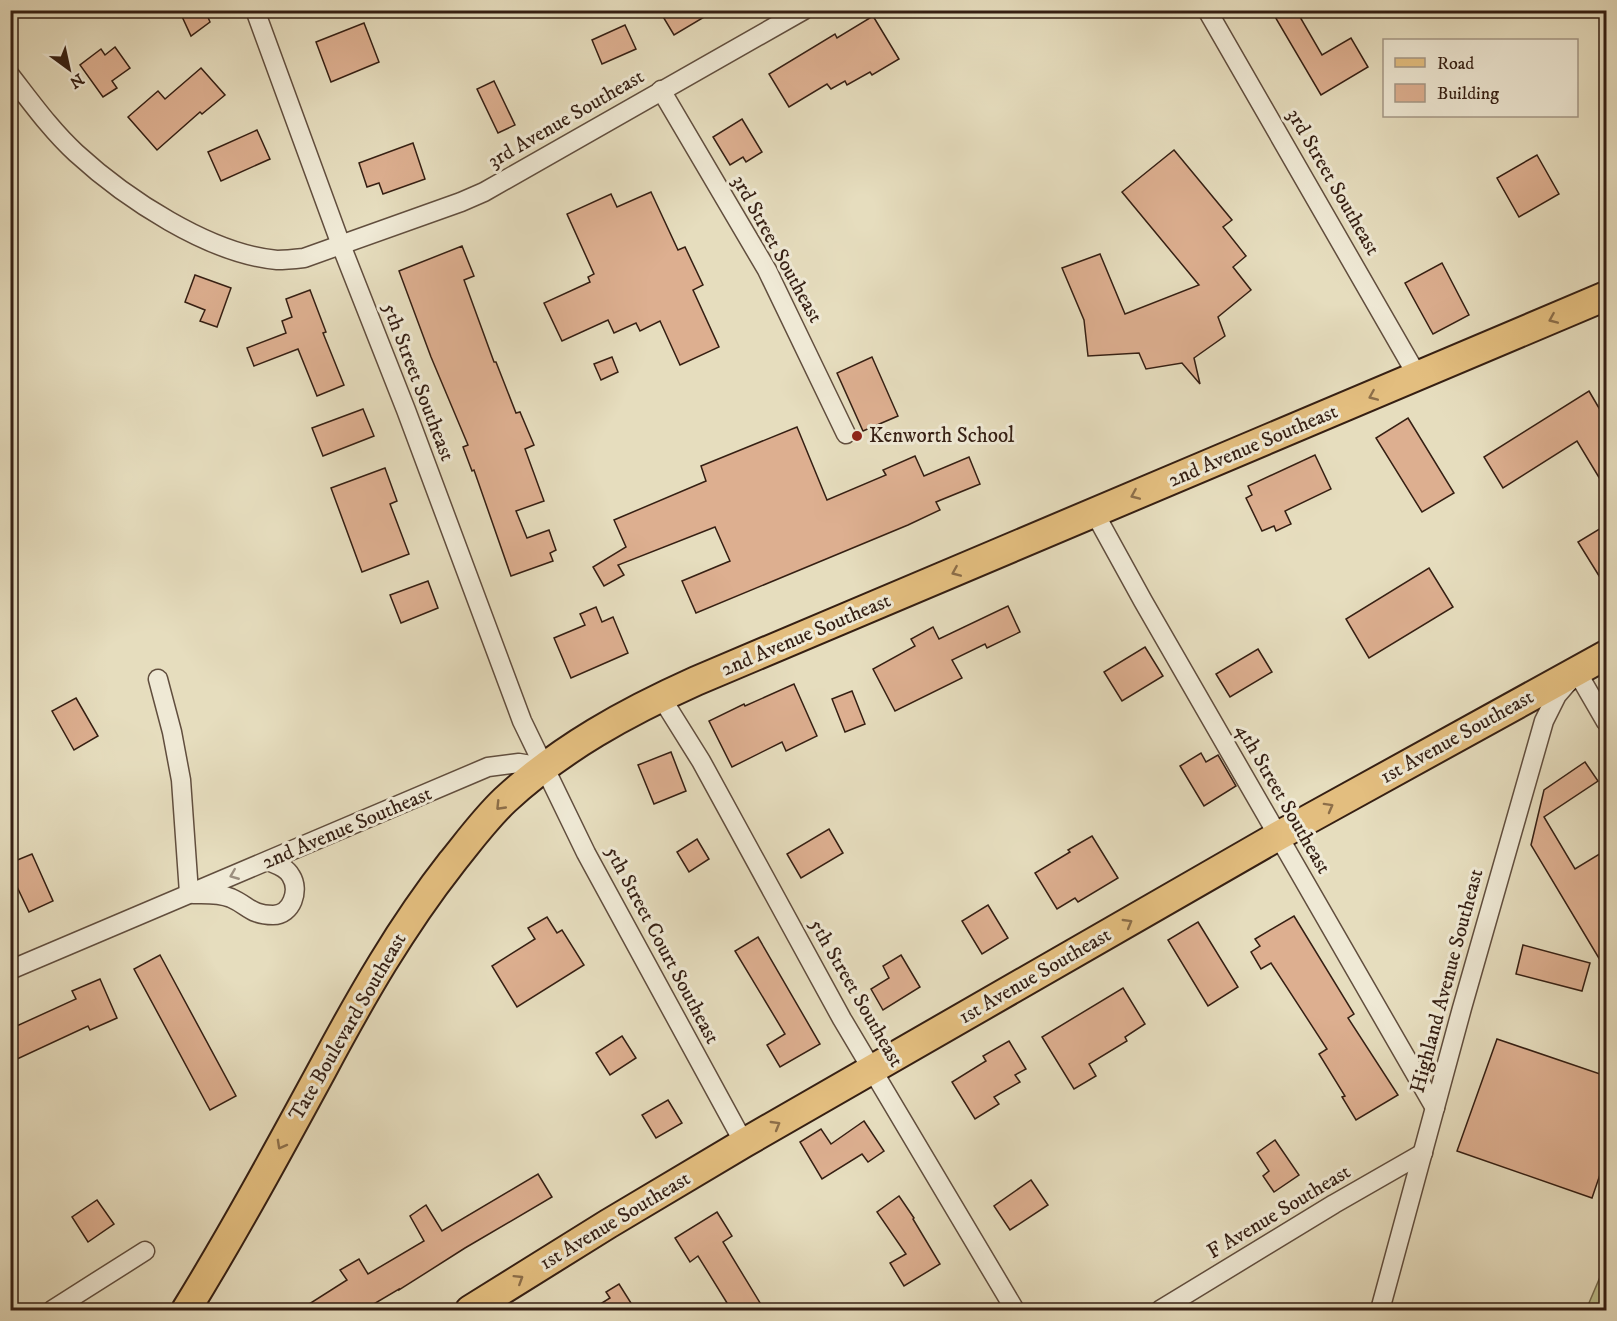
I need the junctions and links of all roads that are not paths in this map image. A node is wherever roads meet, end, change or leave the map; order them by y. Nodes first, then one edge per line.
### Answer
1 (255, 10) edge
2 (804, 10) edge
3 (1207, 10) edge
4 (10, 75) edge
5 (661, 90) junction
6 (341, 245) junction
7 (1606, 296) edge
8 (1419, 377) junction
9 (846, 434) dead end
10 (1094, 512) junction
11 (1606, 655) edge
12 (1577, 672) junction
13 (158, 679) dead end
14 (661, 697) junction
15 (1606, 722) edge
16 (543, 767) junction
17 (1278, 836) junction
18 (268, 861) junction
19 (189, 893) junction
20 (10, 970) edge
21 (873, 1069) junction
22 (1435, 1108) junction
23 (744, 1143) junction
24 (1423, 1153) junction
25 (145, 1251) dead end
26 (52, 1311) edge
27 (186, 1311) edge
28 (470, 1311) edge
29 (1015, 1311) edge
30 (1160, 1311) edge
31 (1380, 1311) edge

1 - 6 street, 5th Street Southeast
2 - 5 street, 3rd Avenue Southeast
3 - 8 street, 3rd Street Southeast
4 - 6 street, 3rd Avenue Southeast
5 - 6 street, 3rd Avenue Southeast
5 - 9 street, 3rd Street Southeast
6 - 16 street, 5th Street Southeast
7 -> 8 main road, 2nd Avenue Southeast
8 -> 10 main road, 2nd Avenue Southeast
10 -> 14 main road, 2nd Avenue Southeast
10 - 17 street, 4th Street Southeast
11 - 12 main road, 1st Avenue Southeast
12 - 15 street
17 -> 12 main road, 1st Avenue Southeast
12 - 22 street, Highland Avenue Southeast
13 - 19 street
14 - 16 main road, 2nd Avenue Southeast
14 - 21 street, 5th Street Southeast
16 - 18 street, 2nd Avenue Southeast
16 - 23 street, 5th Street Court Southeast
16 -> 27 main road, Tate Boulevard Southeast
21 -> 17 main road, 1st Avenue Southeast
17 - 22 street, 4th Street Southeast
18 -> 19 street, 2nd Avenue Southeast
18 - 19 street
19 - 20 street, 2nd Avenue Southeast
23 -> 21 main road, 1st Avenue Southeast
21 - 29 street, 5th Street Southeast
22 - 24 street, Highland Avenue Southeast
28 -> 23 main road, 1st Avenue Southeast
24 - 30 street, F Avenue Southeast
24 - 31 street, Highland Avenue Southeast
25 - 26 street

